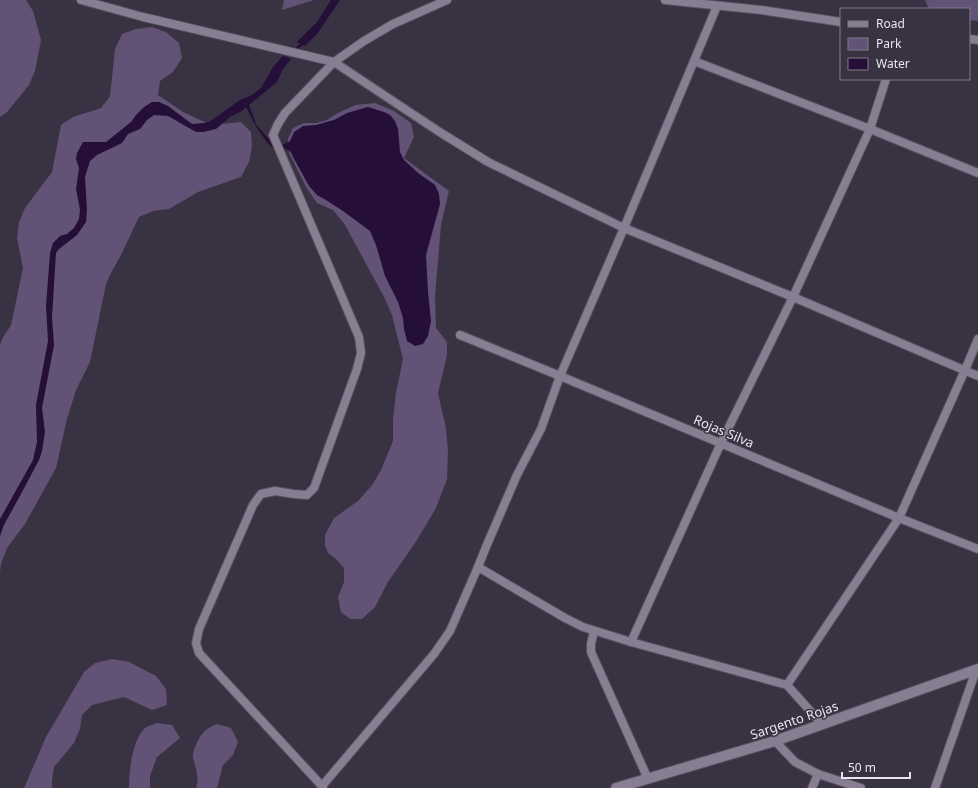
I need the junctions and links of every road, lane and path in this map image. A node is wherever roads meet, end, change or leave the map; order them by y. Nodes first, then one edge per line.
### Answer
1 (81, 0) edge
2 (447, 0) edge
3 (665, 0) edge
4 (717, 6) junction
5 (840, 22) edge
6 (694, 61) junction
7 (334, 62) junction
8 (886, 80) edge
9 (870, 129) junction
10 (978, 172) edge
11 (624, 228) junction
12 (793, 297) junction
13 (460, 335) dead end
14 (978, 339) edge
15 (965, 370) junction
16 (560, 376) junction
17 (978, 376) edge
18 (721, 443) junction
19 (899, 518) junction
20 (978, 549) edge
21 (478, 567) junction
22 (594, 631) junction
23 (631, 642) junction
24 (977, 670) edge
25 (787, 685) junction
26 (822, 724) junction
27 (774, 741) junction
28 (818, 774) junction
29 (648, 778) junction
30 (322, 787) edge
31 (616, 788) edge
32 (812, 788) edge
33 (861, 788) edge
34 (935, 788) edge

1 - 7 street
2 - 7 street
3 - 4 street
4 - 5 street
4 - 6 street
6 - 9 street
6 - 11 street
7 - 11 street
7 - 30 street
8 - 9 street
9 - 10 street
9 - 12 street
11 - 12 street
11 - 16 street
12 - 15 street
12 - 18 street
13 - 16 street, Rojas Silva
14 - 15 street
15 - 17 street
15 - 19 street
16 - 18 street, Rojas Silva
16 - 21 street
18 - 19 street, Rojas Silva
18 - 23 street
19 - 20 street, Rojas Silva
19 - 25 street
21 - 22 street
21 - 30 street
22 - 23 street
22 - 29 street
23 - 25 street
24 - 26 street, Sargento Rojas
24 - 34 street
25 - 26 street
26 - 27 street, Sargento Rojas
27 - 28 street
27 - 29 street, Sargento Rojas
28 - 32 street
28 - 33 street
29 - 31 street, Sargento Rojas

